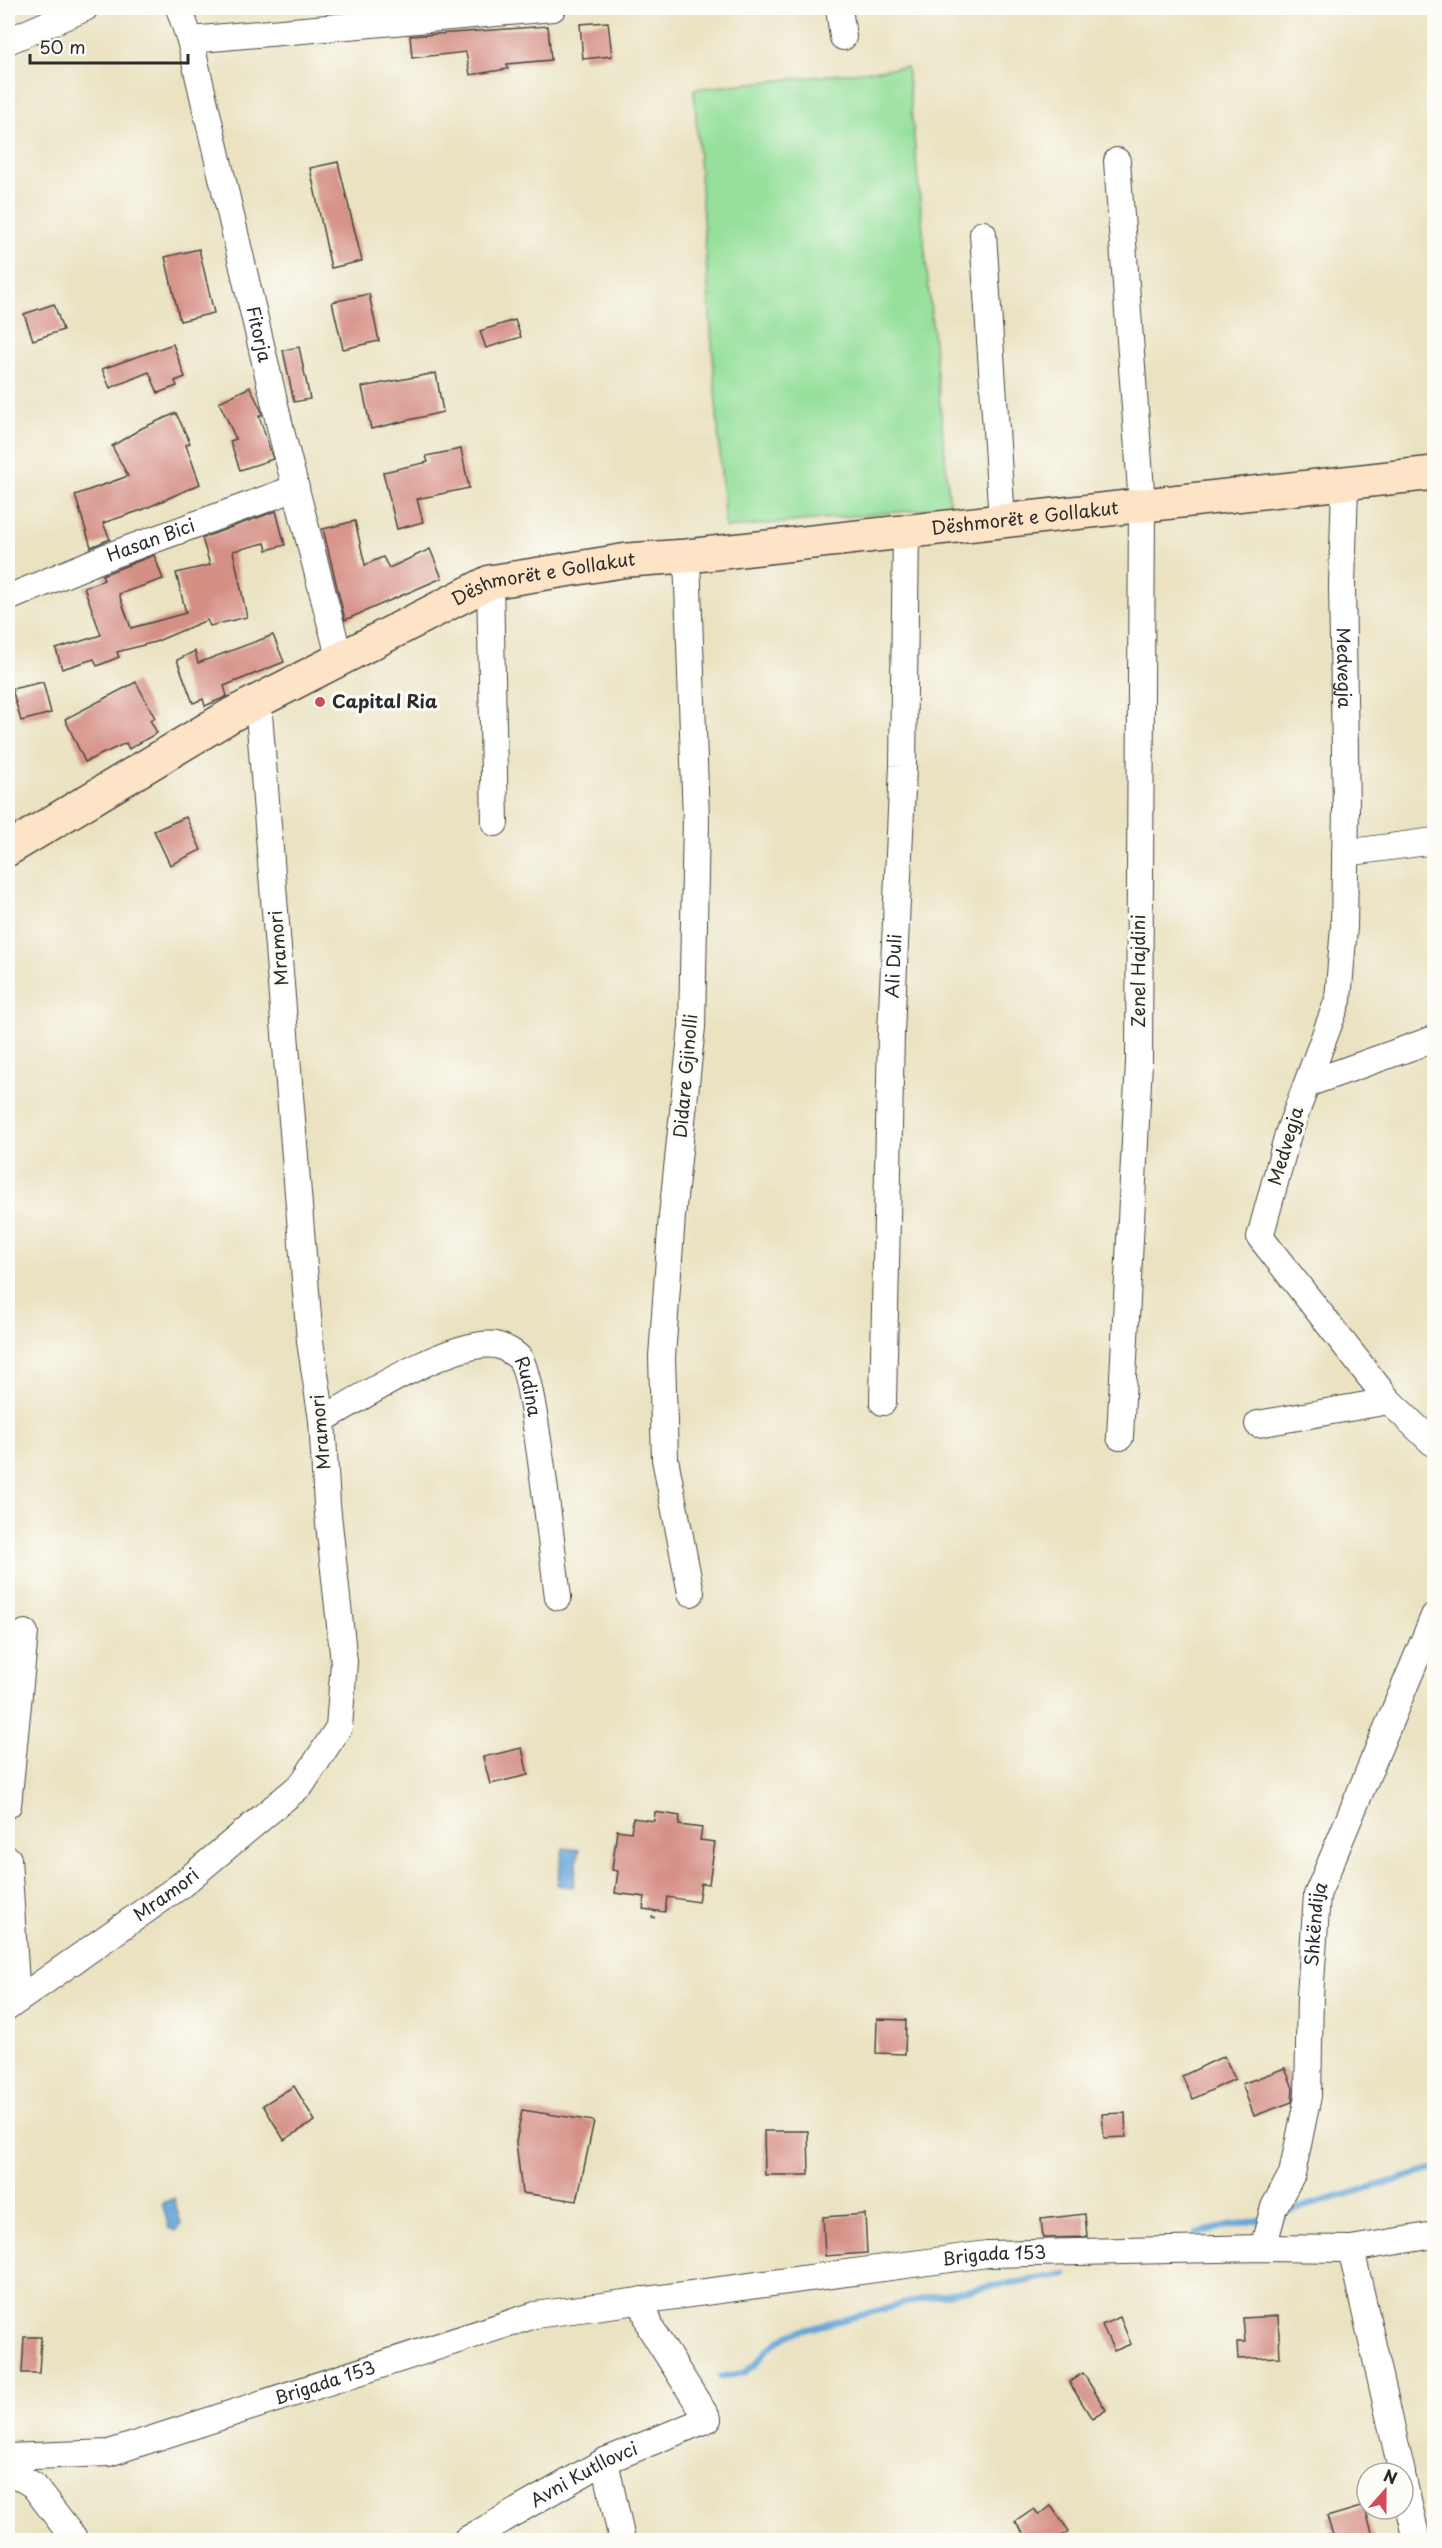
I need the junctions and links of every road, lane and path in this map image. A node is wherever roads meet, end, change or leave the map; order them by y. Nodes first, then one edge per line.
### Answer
1 (85, 8) edge
2 (179, 8) edge
3 (553, 8) edge
4 (839, 8) edge
5 (843, 37) dead end
6 (8, 40) edge
7 (190, 40) junction
8 (1117, 161) dead end
9 (983, 234) dead end
10 (1434, 472) edge
11 (1345, 483) junction
12 (296, 488) junction
13 (1142, 504) junction
14 (1002, 520) junction
15 (906, 530) junction
16 (687, 556) junction
17 (490, 582) junction
18 (8, 598) edge
19 (340, 660) junction
20 (258, 702) junction
21 (495, 823) dead end
22 (1434, 841) edge
23 (8, 849) edge
24 (1345, 852) junction
25 (1434, 1040) edge
26 (1307, 1084) junction
27 (1389, 1401) junction
28 (882, 1402) dead end
29 (322, 1420) junction
30 (1258, 1424) dead end
31 (1120, 1437) dead end
32 (1434, 1444) edge
33 (691, 1593) dead end
34 (558, 1597) dead end
35 (1434, 1616) edge
36 (25, 1633) dead end
37 (8, 1805) edge
38 (8, 1859) edge
39 (655, 1911) dead end
40 (653, 1918) dead end
41 (12, 2003) edge
42 (1434, 2235) edge
43 (1263, 2248) junction
44 (1351, 2249) junction
45 (642, 2300) junction
46 (8, 2457) edge
47 (605, 2461) junction
48 (1399, 2461) edge
49 (8, 2470) edge
50 (1412, 2521) edge
51 (75, 2541) edge
52 (466, 2541) edge
53 (622, 2541) edge
54 (1417, 2541) edge

1 - 6 street
2 - 7 street, Fitorja
3 - 7 street
4 - 5 street
7 - 12 street, Fitorja
8 - 13 street, Dëshmorët e Gollakut
9 - 14 street
10 - 11 street, Dëshmorët e Gollakut
11 - 13 street, Dëshmorët e Gollakut
11 - 24 street, Medvegja
12 - 18 street, Hasan Bici
12 - 19 street, Fitorja
13 - 14 street, Dëshmorët e Gollakut
13 - 31 street, Zenel Hajdini
14 - 15 street, Dëshmorët e Gollakut
15 - 16 street, Dëshmorët e Gollakut
15 - 28 street, Ali Duli
16 - 17 street, Dëshmorët e Gollakut
16 - 33 street, Didare Gjinolli
17 - 19 street, Dëshmorët e Gollakut
17 - 21 street
19 - 20 street, Dëshmorët e Gollakut
20 - 23 street, Dëshmorët e Gollakut
20 - 29 street, Mramori
22 - 24 street
24 - 26 street, Medvegja
25 - 26 street
26 - 27 street, Medvegja
27 - 30 street
27 - 32 street, Medvegja
29 - 34 street, Rudina
29 - 41 street, Mramori
35 - 43 street, Shkëndija
36 - 37 street
38 - 41 street
39 - 40 path
42 - 44 street, Brigada 153
43 - 44 street, Brigada 153
43 - 45 street, Brigada 153
44 - 48 street
45 - 46 street, Brigada 153
45 - 47 street, Avni Kutllovci
47 - 52 street, Avni Kutllovci
47 - 53 street
49 - 51 street
50 - 54 street

